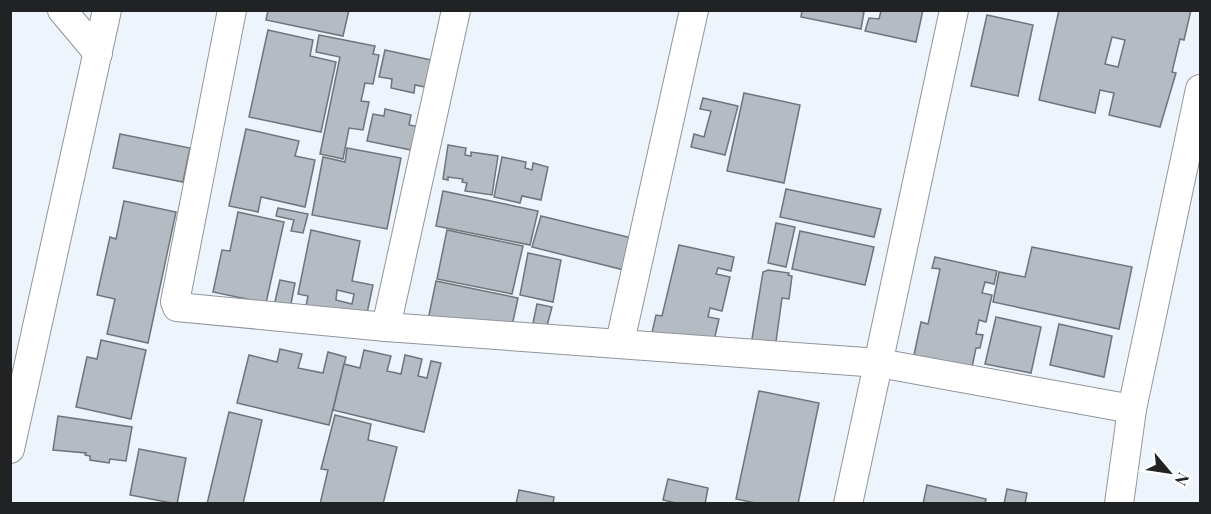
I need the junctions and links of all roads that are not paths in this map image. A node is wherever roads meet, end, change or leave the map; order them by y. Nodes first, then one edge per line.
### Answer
1 (62, 10) edge
2 (107, 10) edge
3 (232, 10) edge
4 (456, 10) edge
5 (694, 10) edge
6 (954, 10) edge
7 (98, 53) junction
8 (1200, 89) edge
9 (386, 327) junction
10 (620, 342) junction
11 (879, 363) junction
12 (1132, 409) junction
13 (10, 449) edge
14 (848, 504) edge
15 (1119, 504) edge

1 - 7 street
2 - 7 street
3 - 9 street
4 - 9 street
5 - 10 street
6 - 11 street
7 - 13 street
8 - 12 street
9 - 10 street
10 - 11 street
11 - 12 street
11 - 14 street
12 - 15 street

